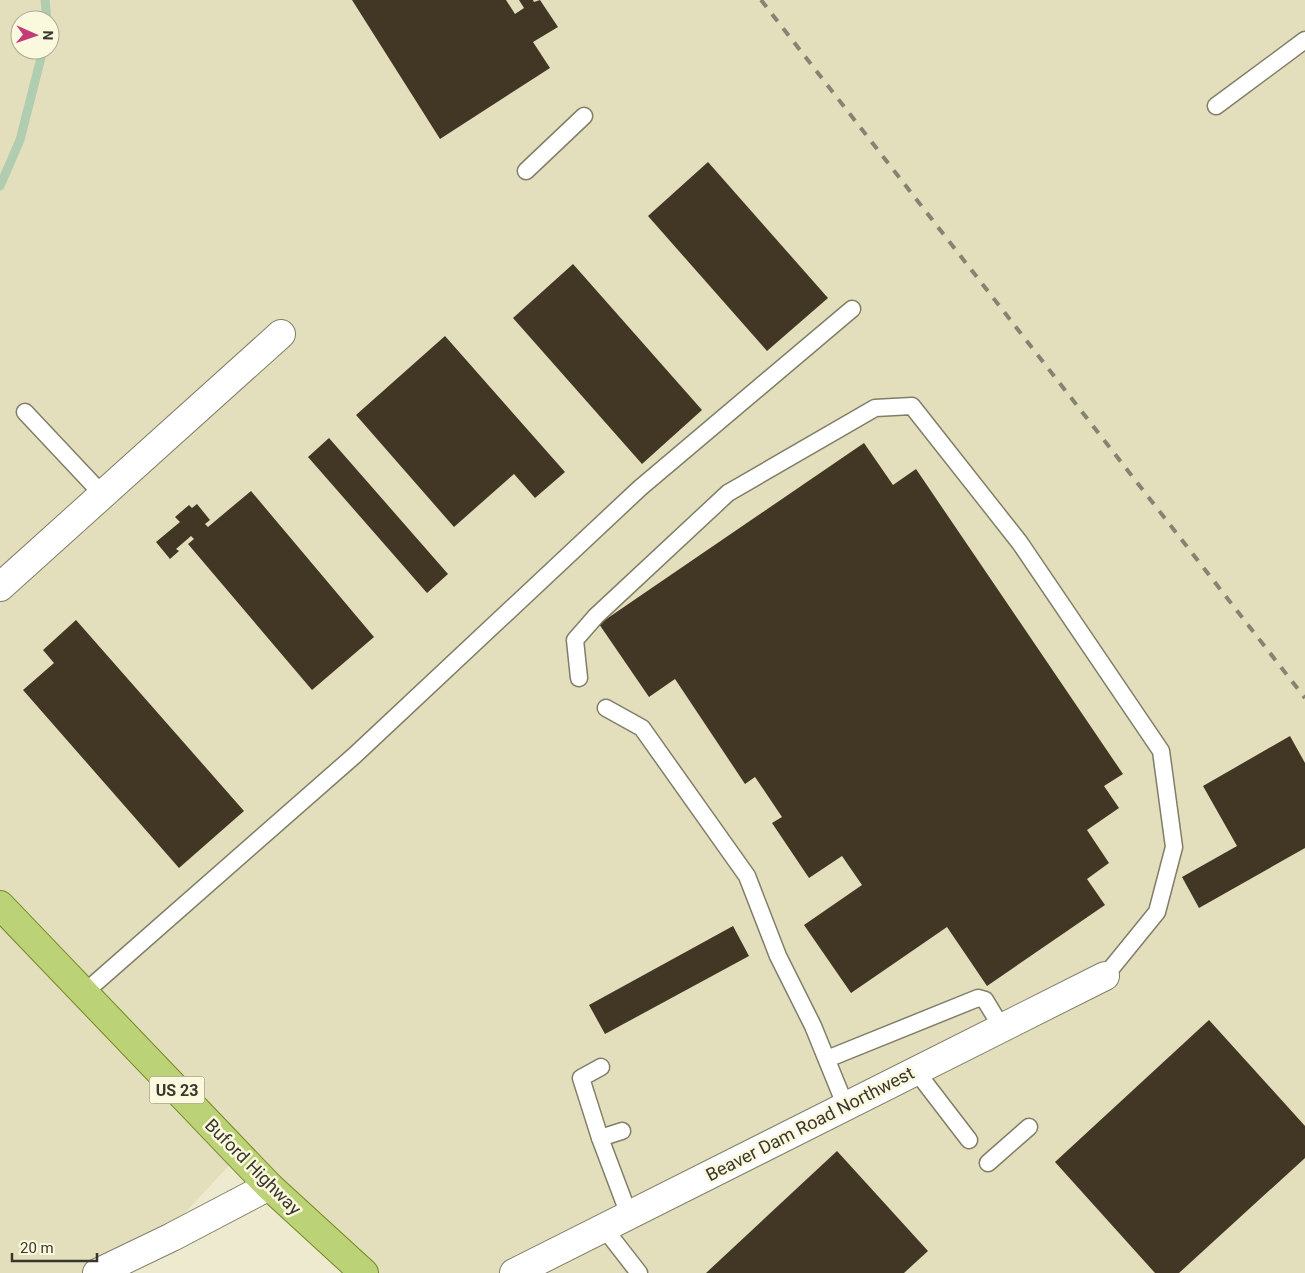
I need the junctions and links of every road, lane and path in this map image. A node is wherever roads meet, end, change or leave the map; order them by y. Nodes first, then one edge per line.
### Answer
1 (1305, 40) edge
2 (1216, 106) dead end
3 (584, 116) dead end
4 (526, 171) dead end
5 (852, 309) dead end
6 (281, 334) dead end
7 (25, 412) dead end
8 (102, 495) junction
9 (0, 587) edge
10 (578, 678) dead end
11 (606, 708) dead end
12 (0, 905) edge
13 (1106, 976) joint
14 (84, 993) junction
15 (1002, 1028) junction
16 (827, 1059) junction
17 (601, 1067) dead end
18 (916, 1071) junction
19 (846, 1107) junction
20 (1029, 1127) dead end
21 (622, 1131) dead end
22 (600, 1138) junction
23 (968, 1140) dead end
24 (988, 1163) dead end
25 (269, 1186) junction
26 (629, 1215) junction
27 (604, 1228) junction
28 (97, 1273) edge
29 (364, 1273) edge
30 (514, 1273) edge
31 (639, 1273) edge

1 - 2 lane
3 - 4 lane
5 - 14 lane
6 - 8 street
7 - 8 lane
8 - 9 street
10 - 13 lane
11 - 16 lane
12 - 14 main road, Buford Highway / US 23
13 - 15 street, Beaver Dam Road Northwest
14 - 25 main road, Buford Highway / US 23
15 - 16 lane
15 - 18 street, Beaver Dam Road Northwest
16 - 19 lane
17 - 22 lane
18 - 19 street, Beaver Dam Road Northwest
18 - 23 lane
19 - 26 street, Beaver Dam Road Northwest
20 - 24 lane
21 - 22 lane
22 - 26 lane
25 - 28 street
25 - 29 main road, Buford Highway / US 23
26 - 27 street, Beaver Dam Road Northwest
27 - 30 street, Beaver Dam Road Northwest
27 - 31 lane

